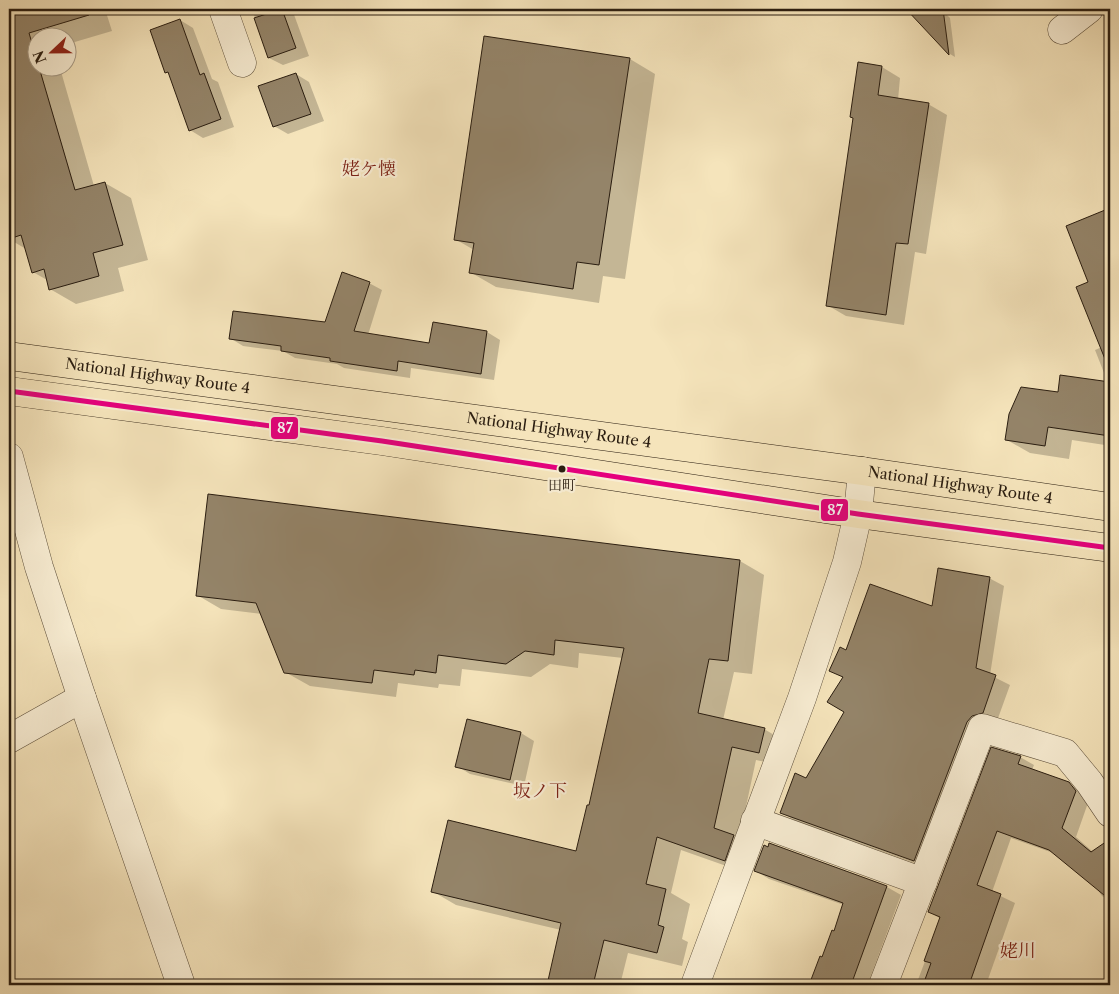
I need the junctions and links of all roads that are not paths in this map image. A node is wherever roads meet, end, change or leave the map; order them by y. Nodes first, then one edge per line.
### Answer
1 (223, 9) edge
2 (1089, 9) edge
3 (1062, 30) dead end
4 (242, 62) dead end
5 (9, 356) edge
6 (9, 391) edge
7 (9, 457) edge
8 (862, 471) junction
9 (1110, 507) edge
10 (858, 514) junction
11 (20, 544) edge
12 (1110, 548) edge
13 (82, 698) junction
14 (9, 739) edge
15 (1110, 813) edge
16 (755, 822) junction
17 (923, 882) junction
18 (181, 985) edge
19 (695, 985) edge
20 (883, 985) edge

1 - 4 street
2 - 3 street
5 - 8 highway, National Highway Route 4
6 - 10 highway
7 - 11 street
8 - 9 highway, National Highway Route 4
8 - 10 street
10 - 12 highway
10 - 16 street
11 - 13 street
13 - 14 street
13 - 18 street
15 - 17 street
16 - 17 street
16 - 19 street
17 - 20 street

